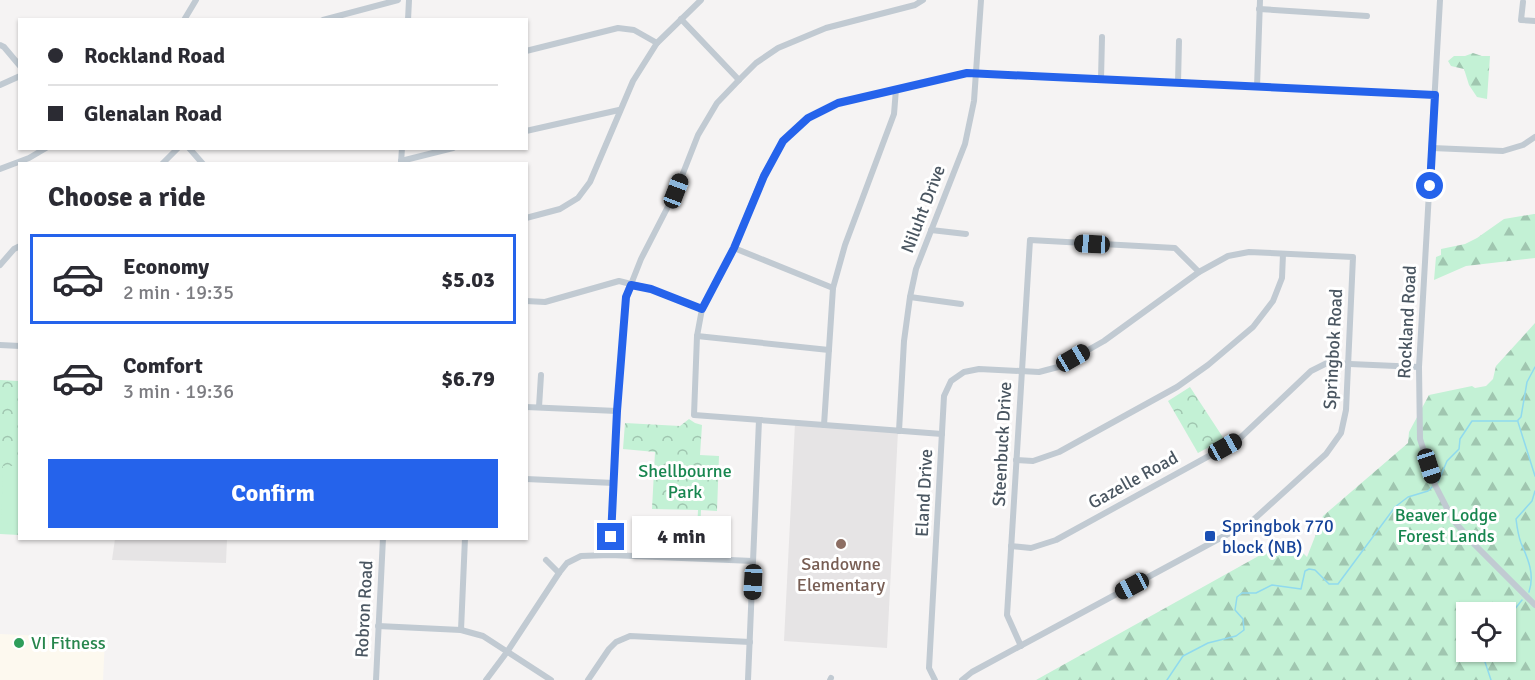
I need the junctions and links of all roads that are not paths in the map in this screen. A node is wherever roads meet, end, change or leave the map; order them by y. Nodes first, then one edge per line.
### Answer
1 (196, 0) edge
2 (398, 0) edge
3 (409, 0) edge
4 (701, 0) edge
5 (923, 0) edge
6 (981, 0) edge
7 (1260, 0) edge
8 (1440, 0) edge
9 (1523, 2) dead end
10 (1259, 9) junction
11 (1367, 16) dead end
12 (185, 18) edge
13 (330, 18) edge
14 (408, 18) edge
15 (681, 19) junction
16 (1535, 21) edge
17 (1102, 37) dead end
18 (1179, 41) dead end
19 (657, 44) junction
20 (0, 45) edge
21 (528, 50) edge
22 (18, 64) edge
23 (976, 73) junction
24 (18, 77) edge
25 (1101, 79) junction
26 (739, 80) junction
27 (1178, 83) junction
28 (0, 85) edge
29 (1257, 87) junction
30 (896, 89) junction
31 (1435, 95) junction
32 (620, 110) junction
33 (528, 131) edge
34 (1535, 136) edge
35 (1432, 148) junction
36 (43, 150) edge
37 (176, 150) edge
38 (191, 150) edge
39 (446, 150) edge
40 (18, 162) edge
41 (18, 162) edge
42 (164, 162) edge
43 (201, 162) edge
44 (401, 162) edge
45 (0, 169) edge
46 (528, 217) edge
47 (931, 230) junction
48 (966, 234) dead end
49 (18, 247) edge
50 (734, 248) junction
51 (1283, 254) junction
52 (0, 266) edge
53 (1199, 272) junction
54 (631, 285) junction
55 (833, 288) junction
56 (910, 297) junction
57 (528, 301) edge
58 (961, 304) dead end
59 (702, 309) junction
60 (697, 336) junction
61 (0, 345) edge
62 (18, 346) edge
63 (829, 350) junction
64 (1348, 363) junction
65 (1419, 367) junction
66 (1022, 372) junction
67 (541, 375) dead end
68 (528, 407) edge
69 (539, 407) junction
70 (617, 411) junction
71 (759, 420) junction
72 (824, 425) junction
73 (900, 431) junction
74 (942, 434) junction
75 (1016, 460) junction
76 (528, 479) edge
77 (614, 483) junction
78 (382, 540) edge
79 (465, 540) edge
80 (1011, 546) junction
81 (610, 555) junction
82 (546, 560) dead end
83 (753, 561) junction
84 (559, 573) junction
85 (1535, 605) edge
86 (378, 626) junction
87 (461, 630) junction
88 (750, 642) junction
89 (1021, 646) junction
90 (507, 652) junction
91 (376, 680) edge
92 (486, 680) edge
93 (551, 680) edge
94 (588, 680) edge
95 (748, 680) edge
96 (935, 680) edge
97 (962, 680) edge

1 - 12 street
2 - 13 street
3 - 14 street
4 - 15 street
5 - 26 street
6 - 23 street, Niluht Drive
7 - 10 street
8 - 31 street, Rockland Road
9 - 16 street
10 - 11 street
10 - 29 street
15 - 19 street
15 - 26 street
17 - 25 street
18 - 27 street
19 - 21 street
19 - 32 street
20 - 22 street
23 - 25 street
23 - 30 street
23 - 47 street, Niluht Drive
24 - 28 street
25 - 27 street
26 - 54 street
27 - 29 street
29 - 31 street
30 - 50 street
30 - 55 street
31 - 35 street, Rockland Road
32 - 33 street
32 - 46 street
34 - 35 street
35 - 65 street, Rockland Road
36 - 41 street
37 - 42 street
38 - 43 street
39 - 44 street
40 - 45 street
47 - 48 street
47 - 56 street, Niluht Drive
49 - 52 street
50 - 55 street
50 - 59 street
51 - 53 street, Springbok Road
51 - 64 street, Springbok Road
51 - 75 street
53 - 66 street, Springbok Road
53 - 66 street, Steenbuck Drive
54 - 57 street
54 - 59 street
54 - 70 street
55 - 63 street
56 - 58 street
56 - 73 street, Niluht Drive
59 - 60 street
60 - 63 street
60 - 71 street
61 - 62 street
63 - 72 street
64 - 65 street, Gazelle Road
64 - 80 street, Gazelle Road
64 - 89 street, Springbok Road
65 - 85 street, Rockland Road
66 - 74 street, Eland Drive
66 - 75 street, Steenbuck Drive
67 - 69 street
68 - 69 street
69 - 70 street
70 - 77 street
71 - 72 street
71 - 83 street
72 - 73 street
73 - 74 street
74 - 96 street, Eland Drive
75 - 80 street, Steenbuck Drive
76 - 77 street
77 - 81 street
78 - 86 street, Robron Road
79 - 87 street
80 - 89 street, Steenbuck Drive
81 - 83 street
81 - 84 street
82 - 84 street
83 - 88 street
84 - 90 street
86 - 87 street
86 - 91 street, Robron Road
87 - 90 street
88 - 94 street
88 - 95 street
89 - 97 street, Springbok Road
90 - 92 street
90 - 93 street

